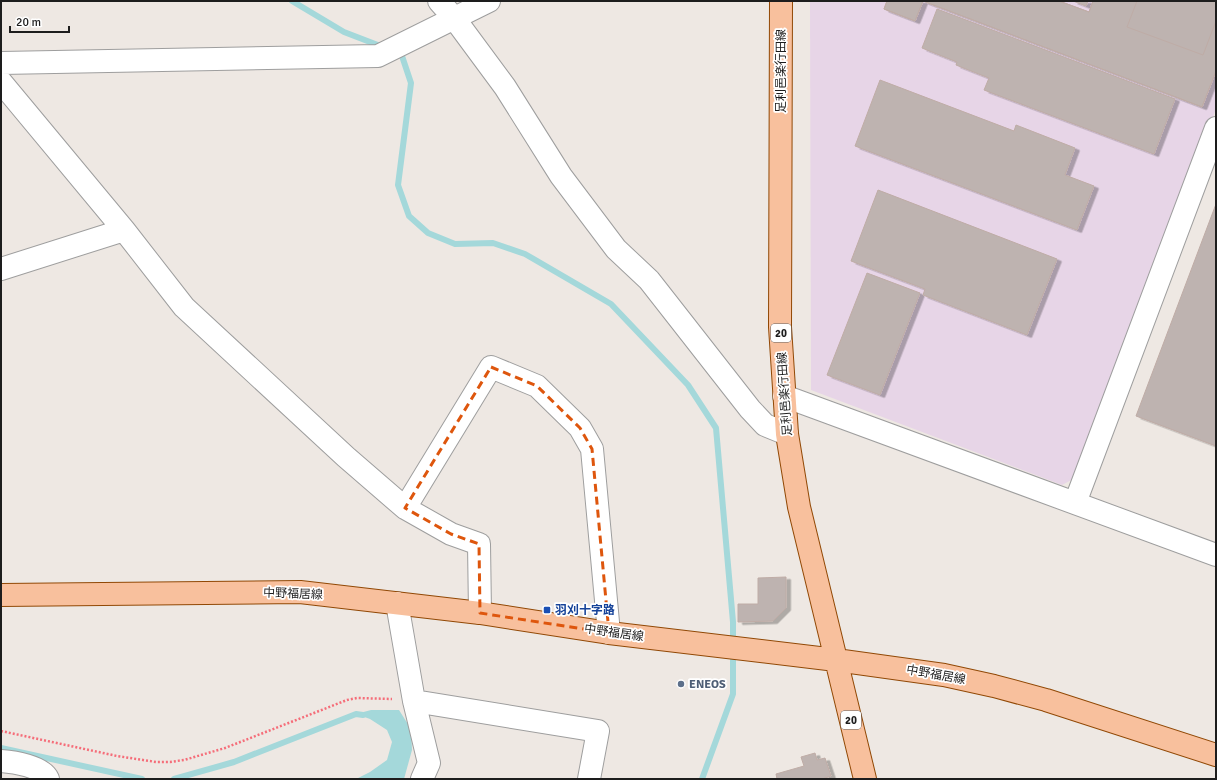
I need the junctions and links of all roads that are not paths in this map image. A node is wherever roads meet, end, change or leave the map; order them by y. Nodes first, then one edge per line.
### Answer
1 (439, 1) edge
2 (489, 1) edge
3 (781, 1) edge
4 (454, 18) junction
5 (1, 63) edge
6 (1, 82) edge
7 (1216, 128) edge
8 (124, 230) junction
9 (1, 269) edge
10 (784, 396) junction
11 (787, 434) junction
12 (1075, 503) junction
13 (405, 508) junction
14 (1216, 555) edge
15 (1, 596) edge
16 (397, 603) junction
17 (480, 612) junction
18 (609, 634) junction
19 (836, 660) junction
20 (414, 701) junction
21 (1216, 755) edge
22 (1, 761) edge
23 (48, 779) edge
24 (422, 779) edge
25 (589, 779) edge
26 (865, 779) edge

1 - 4 street
2 - 4 street
3 - 10 main road, 足利邑楽行田線 / 20
4 - 5 street
4 - 11 street
6 - 8 street
7 - 12 street
8 - 9 street
8 - 13 street
10 - 11 main road, 足利邑楽行田線 / 20
10 - 12 street
11 - 19 main road, 足利邑楽行田線 / 20
12 - 14 street
13 - 17 street
13 - 18 street
15 - 16 main road, 中野福居線
16 - 17 main road, 中野福居線
16 - 20 street
17 - 18 main road, 中野福居線
18 - 19 main road, 中野福居線
19 - 21 main road, 中野福居線
19 - 26 main road, 足利邑楽行田線 / 20
20 - 24 street
20 - 25 street
22 - 23 street

